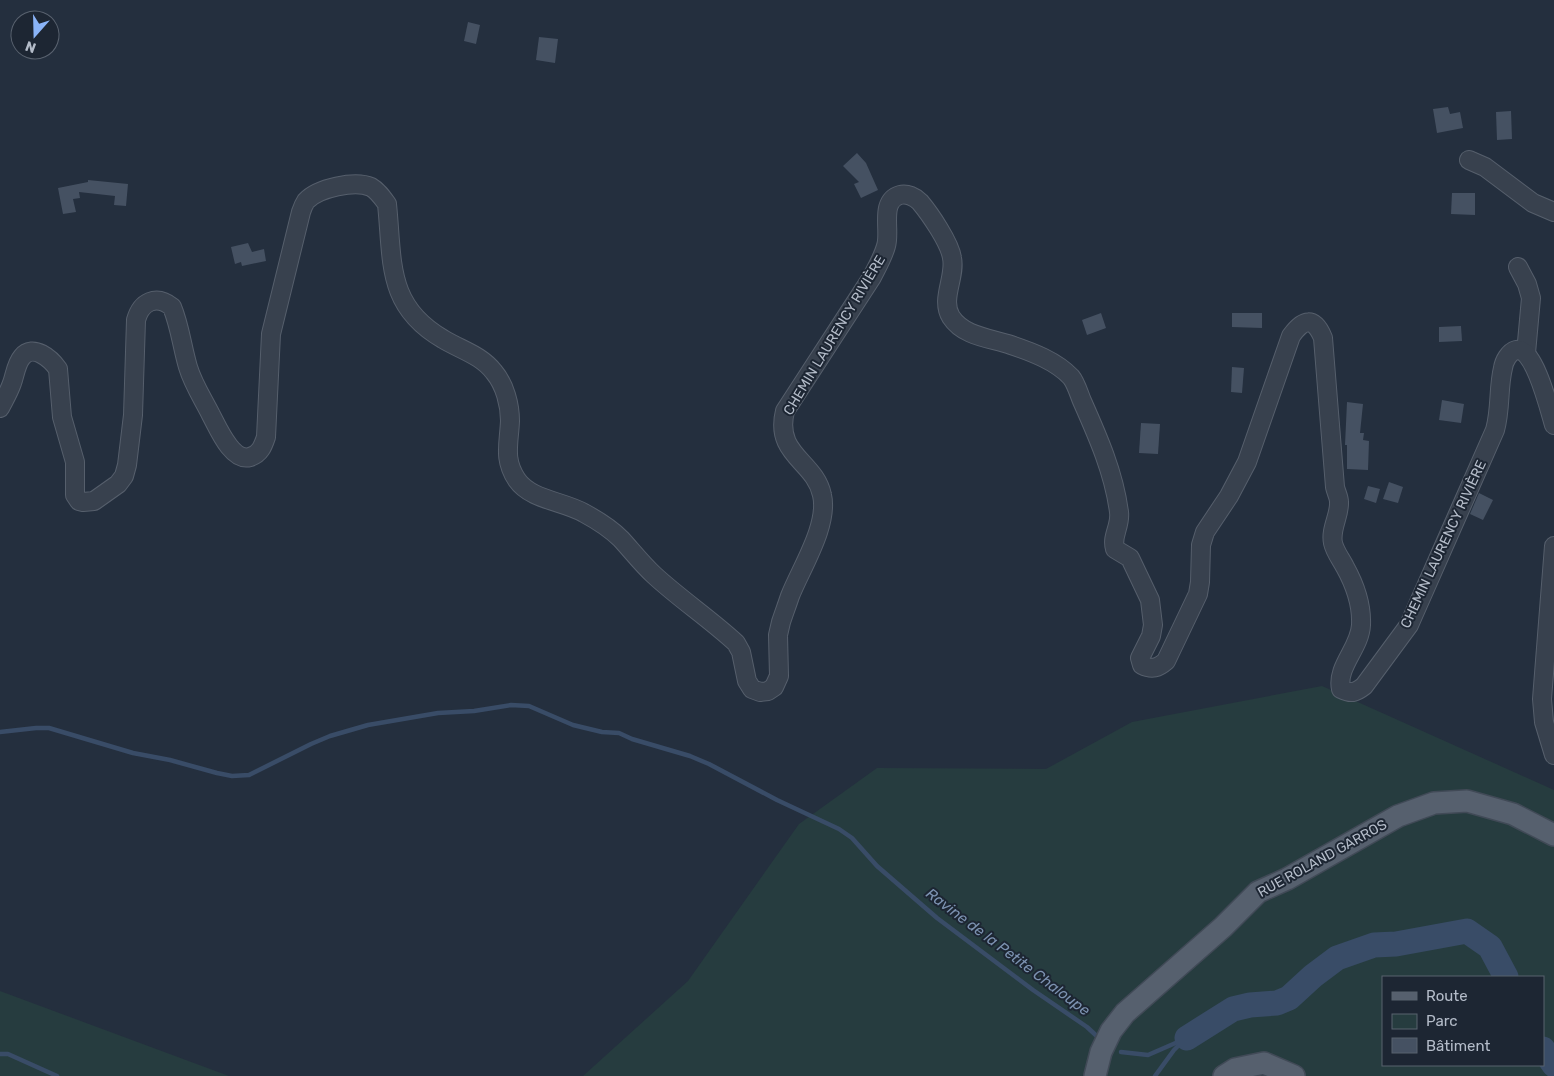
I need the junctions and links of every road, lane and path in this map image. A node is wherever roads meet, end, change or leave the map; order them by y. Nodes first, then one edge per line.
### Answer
1 (1469, 160) dead end
2 (1554, 212) edge
3 (1518, 267) dead end
4 (1526, 353) junction
5 (0, 408) edge
6 (1554, 425) edge
7 (1554, 546) edge
8 (1554, 755) edge
9 (1554, 835) edge
10 (1095, 1076) edge
11 (1224, 1076) edge
12 (1294, 1076) edge

1 - 2 street
3 - 4 street
4 - 5 street, CHEMIN LAURENCY RIVIÈRE
4 - 6 street
7 - 8 street
9 - 10 main road, RUE ROLAND GARROS
11 - 12 main road

